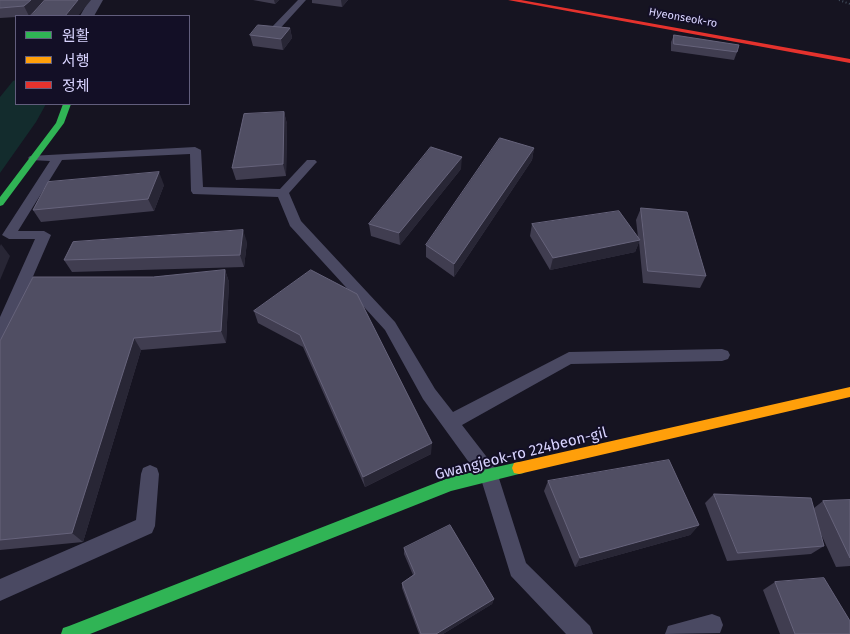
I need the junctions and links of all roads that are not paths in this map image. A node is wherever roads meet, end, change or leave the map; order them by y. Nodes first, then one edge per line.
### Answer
1 (96, 0) edge
2 (302, 0) edge
3 (511, 0) edge
4 (88, 15) edge
5 (273, 32) edge
6 (850, 61) edge
7 (67, 105) edge
8 (58, 157) junction
9 (34, 158) junction
10 (311, 162) dead end
11 (283, 193) junction
12 (0, 203) edge
13 (0, 334) edge
14 (722, 355) dead end
15 (850, 392) edge
16 (449, 422) junction
17 (150, 474) dead end
18 (488, 475) junction
19 (0, 590) edge
20 (712, 625) dead end
21 (69, 634) edge
22 (582, 634) edge
23 (676, 634) edge

1 - 4 street
2 - 5 lane
3 - 6 street, Hyeonseok-ro
7 - 9 street
8 - 9 lane
8 - 11 lane
8 - 13 lane
9 - 12 street
10 - 11 lane
11 - 16 lane
14 - 16 lane
15 - 18 street, Gwangjeok-ro 224beon-gil
16 - 18 lane
17 - 19 lane
18 - 21 street, Gwangjeok-ro 224beon-gil
18 - 22 lane
20 - 23 lane

